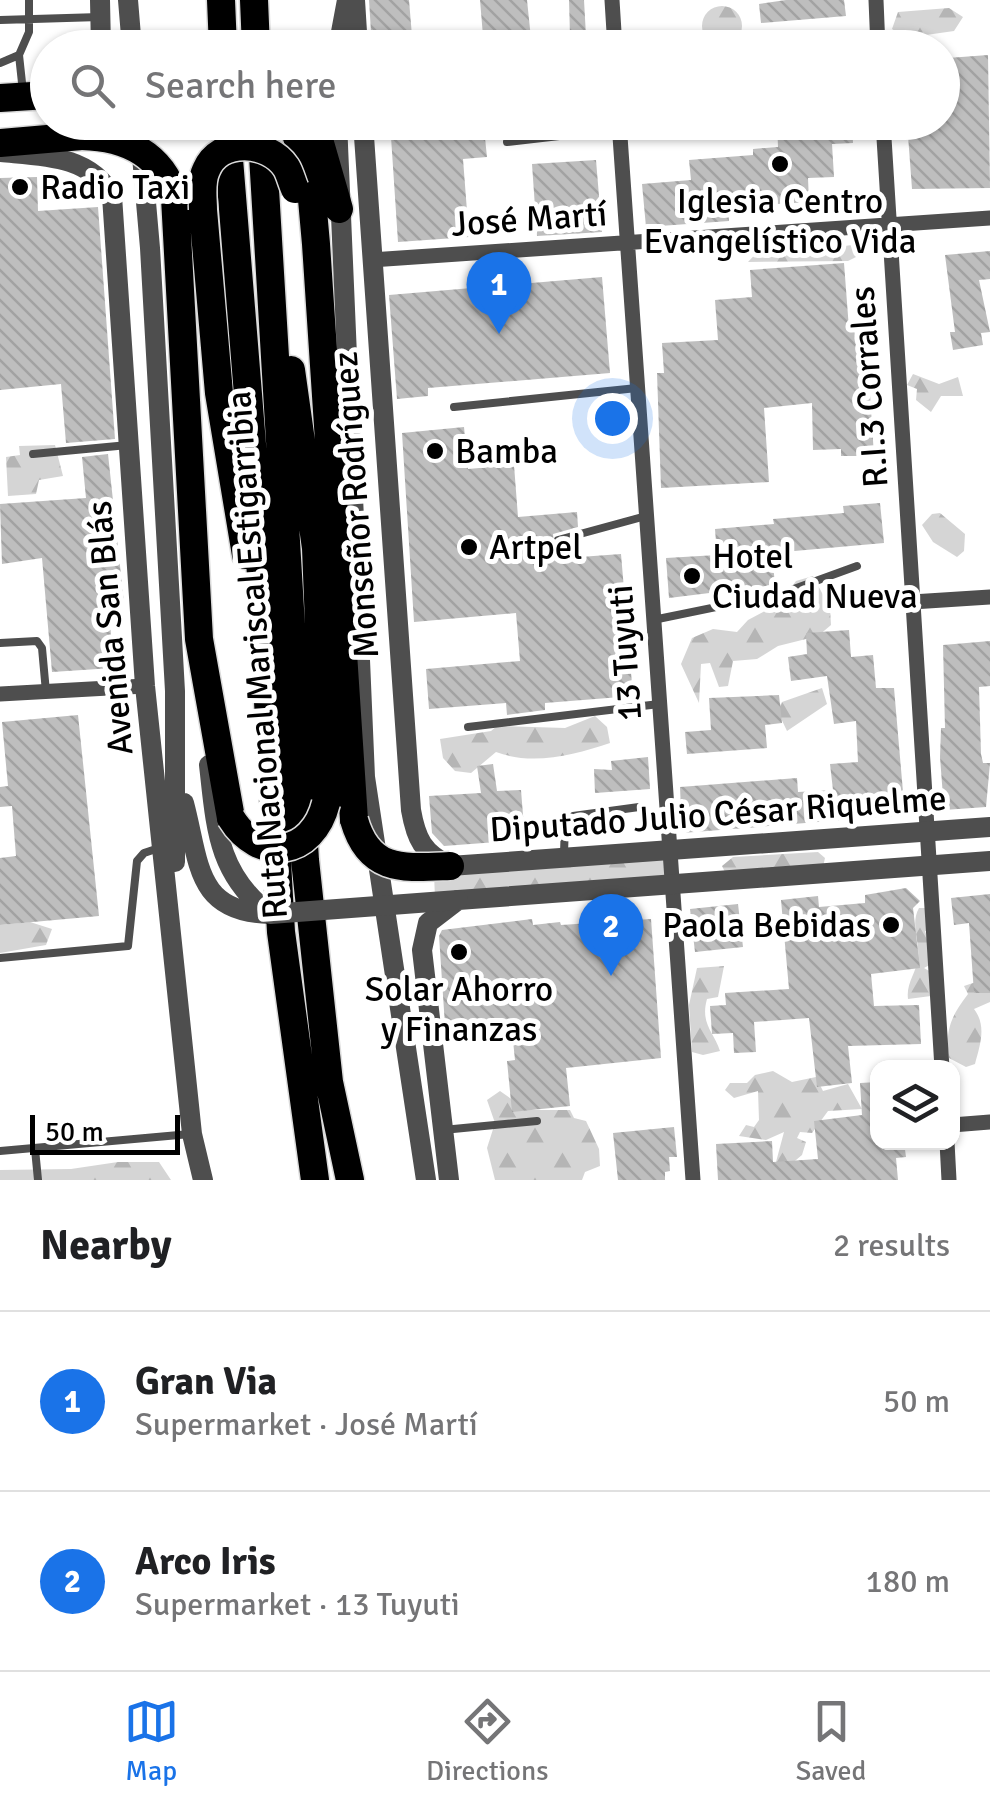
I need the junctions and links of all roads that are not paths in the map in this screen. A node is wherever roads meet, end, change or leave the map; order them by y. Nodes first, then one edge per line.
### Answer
1 (29, 0) edge
2 (128, 0) edge
3 (221, 0) edge
4 (254, 0) edge
5 (351, 0) edge
6 (612, 0) edge
7 (876, 0) edge
8 (100, 9) edge
9 (0, 20) edge
10 (29, 20) junction
11 (130, 30) edge
12 (222, 30) edge
13 (255, 30) edge
14 (343, 30) edge
15 (355, 30) edge
16 (614, 30) edge
17 (877, 30) edge
18 (19, 55) junction
19 (0, 64) edge
20 (24, 96) edge
21 (41, 140) edge
22 (119, 140) edge
23 (141, 140) edge
24 (227, 140) edge
25 (262, 140) edge
26 (298, 140) edge
27 (319, 140) edge
28 (337, 140) edge
29 (364, 140) edge
30 (522, 140) edge
31 (621, 140) edge
32 (884, 140) edge
33 (508, 142) dead end
34 (0, 144) edge
35 (0, 152) edge
36 (339, 209) junction
37 (990, 218) edge
38 (888, 225) junction
39 (627, 242) junction
40 (371, 260) junction
41 (273, 306) junction
42 (322, 337) junction
43 (637, 388) junction
44 (454, 406) dead end
45 (128, 445) junction
46 (33, 454) dead end
47 (646, 516) junction
48 (558, 540) dead end
49 (857, 566) dead end
50 (990, 596) edge
51 (912, 602) junction
52 (653, 620) junction
53 (199, 638) junction
54 (264, 640) junction
55 (0, 643) edge
56 (145, 686) junction
57 (46, 692) junction
58 (0, 694) edge
59 (659, 704) junction
60 (468, 727) dead end
61 (178, 782) junction
62 (639, 807) dead end
63 (990, 827) edge
64 (927, 832) junction
65 (163, 847) junction
66 (670, 850) junction
67 (564, 858) junction
68 (990, 861) edge
69 (930, 865) junction
70 (450, 866) junction
71 (672, 884) junction
72 (458, 900) junction
73 (270, 914) junction
74 (173, 924) junction
75 (0, 958) edge
76 (942, 1060) edge
77 (538, 1121) dead end
78 (990, 1122) edge
79 (960, 1124) edge
80 (444, 1130) junction
81 (192, 1134) junction
82 (35, 1149) junction
83 (0, 1150) edge
84 (947, 1150) edge
85 (38, 1180) edge
86 (203, 1180) edge
87 (316, 1180) edge
88 (350, 1180) edge
89 (426, 1180) edge
90 (449, 1180) edge
91 (692, 1180) edge
92 (949, 1180) edge

1 - 10 lane
2 - 11 street
3 - 12 highway
4 - 13 highway
5 - 14 street
5 - 15 street
6 - 16 street
7 - 17 street
8 - 10 lane
9 - 10 lane
10 - 18 lane
18 - 19 lane
18 - 20 lane
21 - 34 highway, bridge
22 - 53 highway, bridge
23 - 61 street
24 - 54 highway, Ruta Nacional Mariscal Estigarribia
25 - 41 highway, Ruta Nacional Mariscal Estigarribia
26 - 42 highway
27 - 36 highway
28 - 36 street
29 - 40 street, Monseñor Rodríguez
30 - 33 lane
31 - 39 street, 13 Tuyuti
32 - 38 street, R.I.3 Corrales
35 - 45 street, Avenida San Blás
36 - 89 street
37 - 38 street, José Martí
38 - 39 street, José Martí
38 - 51 street, R.I.3 Corrales
39 - 40 street, José Martí
39 - 43 street, 13 Tuyuti
40 - 70 street, Monseñor Rodríguez
41 - 53 highway, bridge
41 - 88 highway, Ruta Nacional Mariscal Estigarribia
42 - 54 highway, bridge
42 - 70 highway, bridge
43 - 44 lane
43 - 47 street, 13 Tuyuti
45 - 46 lane
45 - 56 street, Avenida San Blás
47 - 48 lane
47 - 52 street, 13 Tuyuti
49 - 52 lane
50 - 51 street
51 - 64 street, R.I.3 Corrales
52 - 59 street, 13 Tuyuti
53 - 73 street
54 - 87 highway, Ruta Nacional Mariscal Estigarribia
55 - 57 lane
56 - 57 street
56 - 65 street, Avenida San Blás
57 - 58 street
59 - 60 lane
59 - 66 street, 13 Tuyuti
61 - 73 street, Diputado Julio César Riquelme
61 - 74 street
62 - 67 lane
63 - 64 street, Diputado Julio César Riquelme
64 - 66 street, Diputado Julio César Riquelme
64 - 69 street, R.I.3 Corrales
65 - 74 street, Avenida San Blás
65 - 75 lane
66 - 67 street, Diputado Julio César Riquelme
66 - 71 street, 13 Tuyuti
67 - 70 street, Diputado Julio César Riquelme
68 - 69 street, Diputado Julio César Riquelme
69 - 71 street, Diputado Julio César Riquelme
69 - 76 street, R.I.3 Corrales
71 - 72 street, Diputado Julio César Riquelme
71 - 91 street, 13 Tuyuti
72 - 73 street, Diputado Julio César Riquelme, bridge
72 - 80 street
74 - 81 street, Avenida San Blás
77 - 80 lane
78 - 79 street
80 - 90 street
81 - 82 lane
81 - 86 street, Avenida San Blás
82 - 83 lane
82 - 85 lane
84 - 92 street

